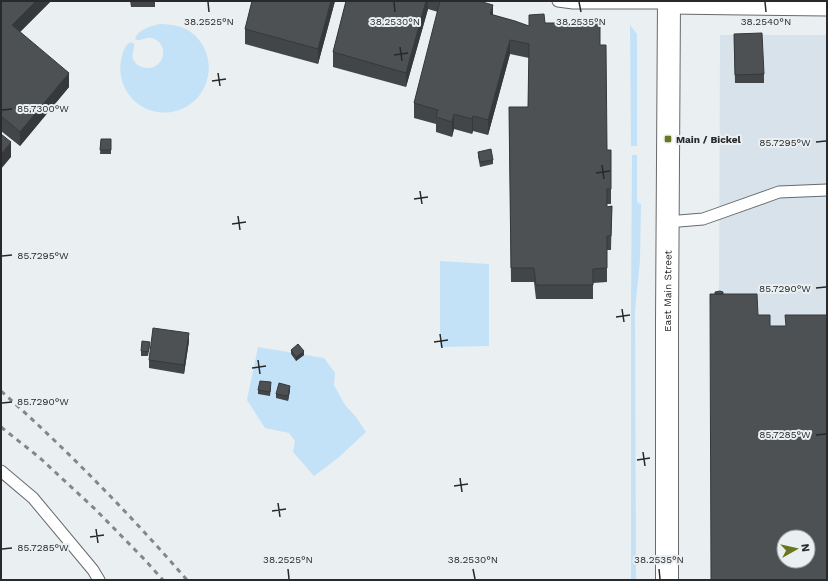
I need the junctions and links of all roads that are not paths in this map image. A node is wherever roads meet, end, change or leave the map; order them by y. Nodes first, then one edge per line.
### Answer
1 (558, 1) edge
2 (669, 2) edge
3 (827, 4) edge
4 (827, 190) edge
5 (667, 222) junction
6 (1, 471) edge
7 (99, 580) edge
8 (666, 580) edge

1 - 2 lane
2 - 3 street
2 - 5 main road, East Main Street
4 - 5 lane
5 - 8 main road, East Main Street
6 - 7 lane

